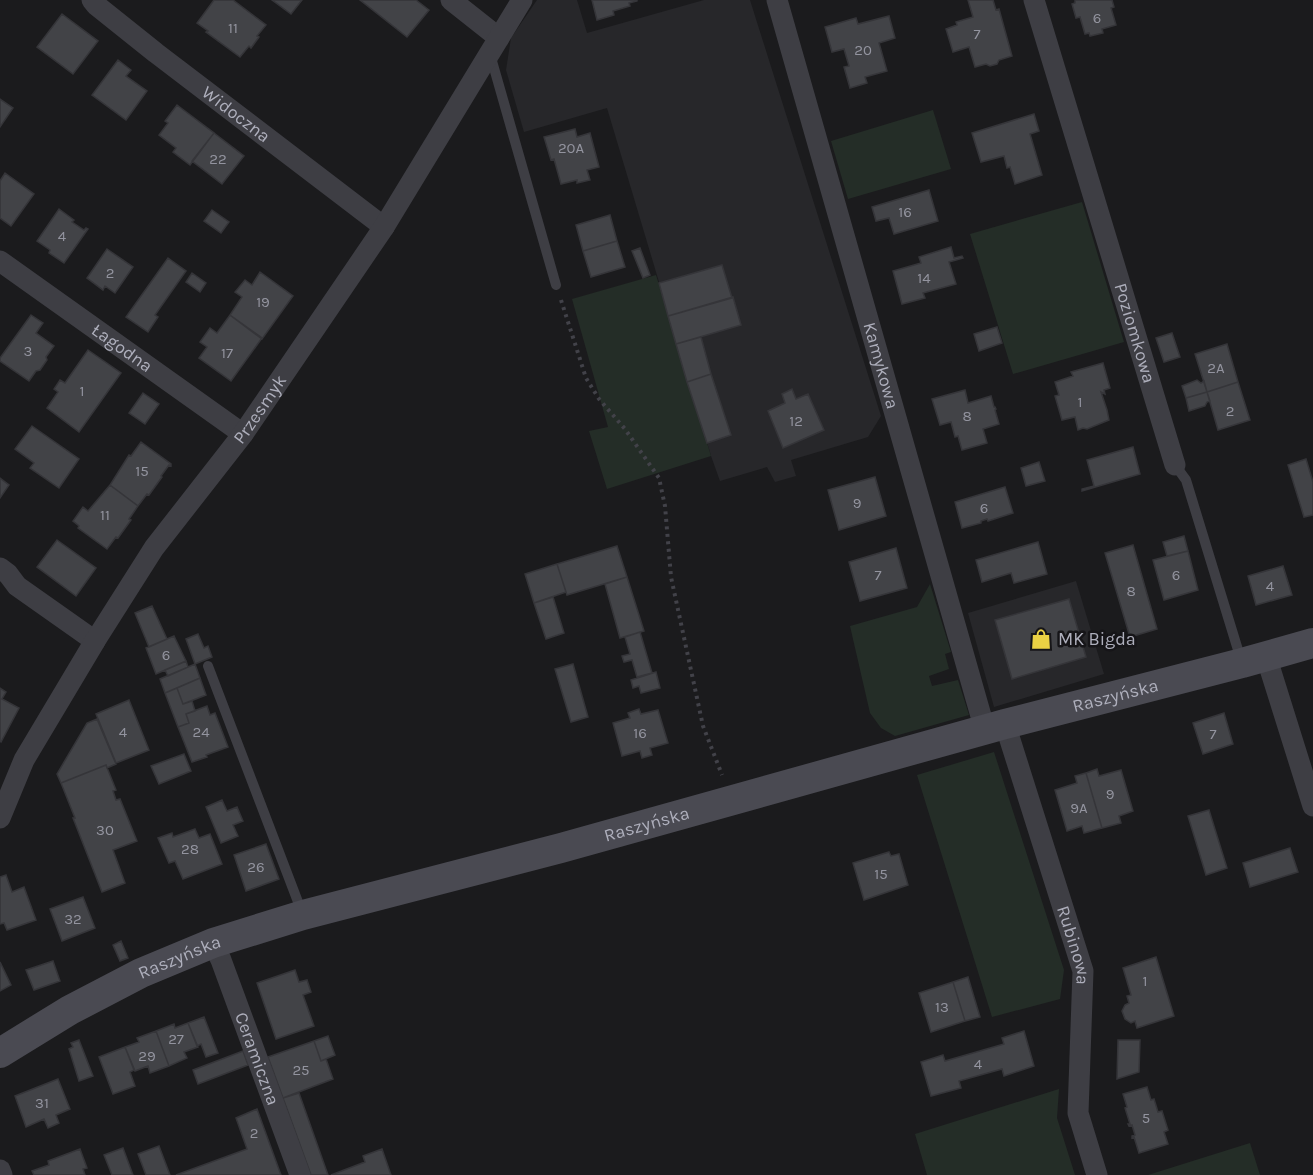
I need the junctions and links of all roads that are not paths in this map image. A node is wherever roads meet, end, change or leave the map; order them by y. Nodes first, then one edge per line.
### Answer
1 (92, 0) edge
2 (452, 0) edge
3 (522, 0) edge
4 (777, 0) edge
5 (1034, 0) edge
6 (494, 45) junction
7 (384, 227) junction
8 (0, 261) edge
9 (556, 285) road end
10 (243, 434) junction
11 (1175, 465) joint
12 (0, 568) edge
13 (95, 641) junction
14 (1313, 643) edge
15 (1254, 660) junction
16 (208, 666) dead end
17 (995, 727) junction
18 (1313, 806) edge
19 (0, 818) edge
20 (303, 915) junction
21 (213, 943) junction
22 (0, 1053) edge
23 (0, 1170) edge
24 (2, 1175) edge
25 (300, 1175) edge
26 (1097, 1175) edge

1 - 7 street, Widoczna
2 - 6 street
3 - 6 street, Przesmyk
4 - 17 street, Kamykowa
5 - 11 street, Poziomkowa
6 - 7 street, Przesmyk
6 - 9 lane
7 - 10 street, Przesmyk
8 - 10 street, Łagodna
10 - 13 street, Przesmyk
11 - 15 lane, Poziomkowa
12 - 13 street
13 - 19 street, Przesmyk
14 - 15 street, Raszyńska
15 - 17 street, Raszyńska
15 - 18 street
16 - 20 lane
17 - 20 street, Raszyńska
17 - 26 street, Rubinowa
20 - 21 street, Raszyńska
21 - 22 street, Raszyńska
21 - 25 street, Ceramiczna
23 - 24 street

